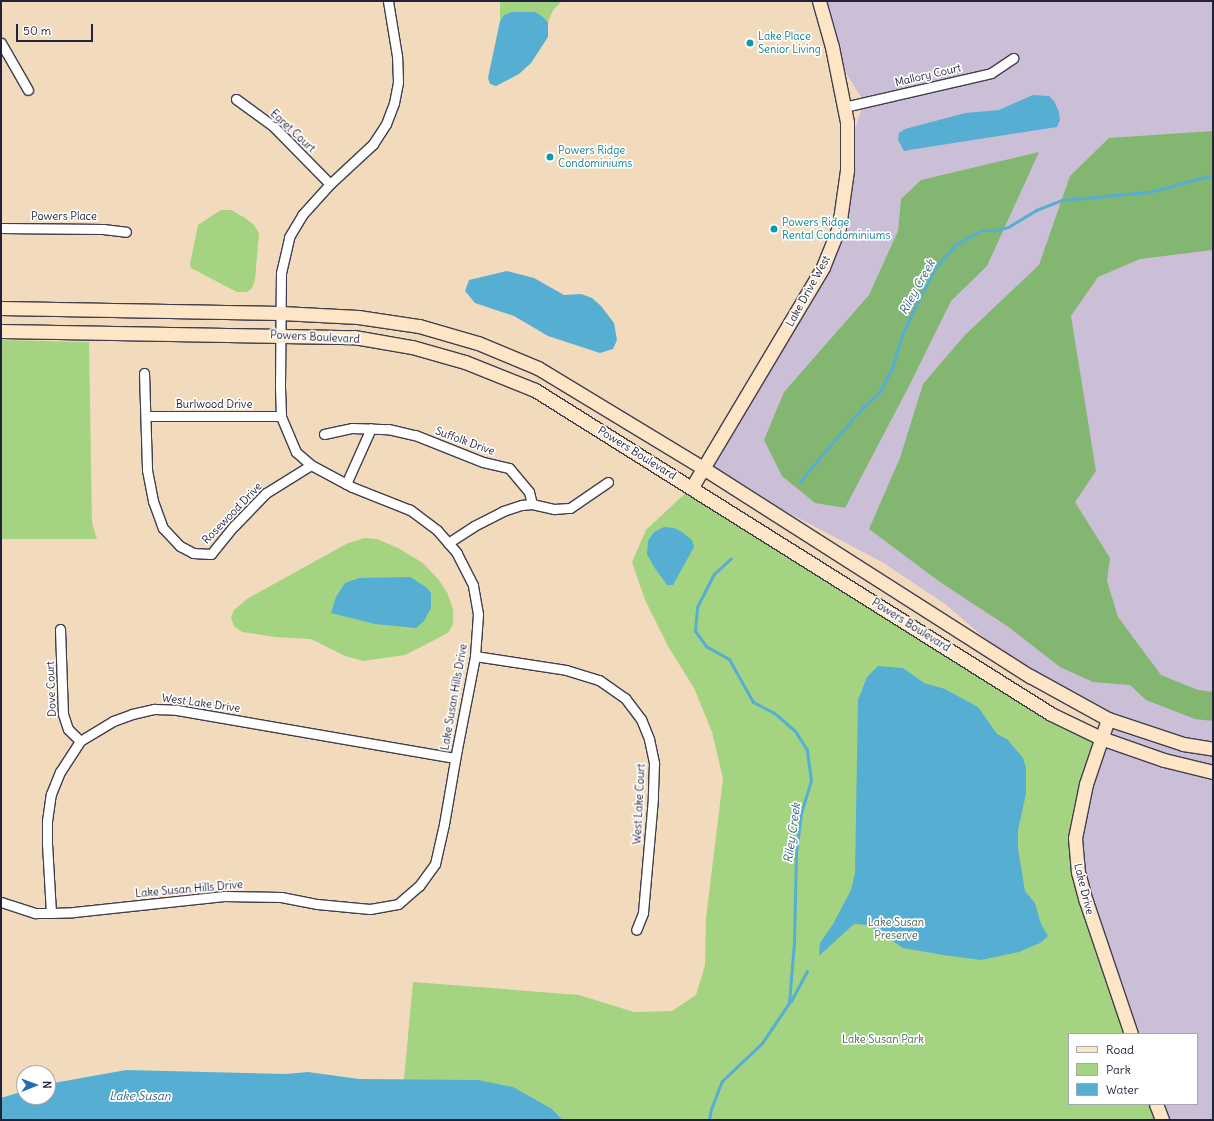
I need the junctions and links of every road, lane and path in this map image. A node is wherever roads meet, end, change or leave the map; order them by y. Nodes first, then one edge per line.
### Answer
1 (388, 1) edge
2 (819, 1) edge
3 (1, 43) edge
4 (1013, 58) dead end
5 (28, 90) dead end
6 (236, 99) dead end
7 (844, 107) junction
8 (330, 184) junction
9 (1, 228) edge
10 (126, 232) dead end
11 (1, 308) edge
12 (281, 313) junction
13 (1, 331) edge
14 (281, 335) junction
15 (144, 373) dead end
16 (146, 416) junction
17 (281, 416) junction
18 (371, 428) junction
19 (324, 434) dead end
20 (311, 465) junction
21 (703, 468) junction
22 (608, 482) dead end
23 (346, 484) junction
24 (692, 487) junction
25 (532, 504) junction
26 (448, 543) junction
27 (60, 630) dead end
28 (475, 656) junction
29 (1108, 719) junction
30 (1102, 738) junction
31 (80, 742) junction
32 (1213, 749) edge
33 (455, 758) junction
34 (1213, 772) edge
35 (1, 902) edge
36 (51, 912) junction
37 (636, 930) dead end
38 (1131, 1033) edge
39 (1156, 1105) edge
40 (1162, 1120) edge

1 - 8 street, Lake Susan Hills Drive
2 - 7 main road, Lake Drive West
3 - 5 street
4 - 7 street, Mallory Court
6 - 8 street, Egret Court
7 - 21 main road, Lake Drive West
8 - 12 street, Lake Susan Hills Drive
9 - 10 street, Powers Place
11 - 12 main road, Powers Boulevard
12 - 14 street, Lake Susan Hills Drive
12 - 21 main road, Powers Boulevard
13 - 14 main road, Powers Boulevard
14 - 17 street, Lake Susan Hills Drive
14 - 24 main road, Powers Boulevard
15 - 16 street, Rosewood Drive
16 - 17 street, Burlwood Drive
16 - 20 street, Rosewood Drive
17 - 20 street, Lake Susan Hills Drive
18 - 19 street, Suffolk Drive
18 - 23 street
18 - 25 street, Suffolk Drive
20 - 23 street, Lake Susan Hills Drive
21 - 24 main road, Lake Drive West
21 - 29 main road, Powers Boulevard
22 - 25 street
23 - 26 street, Lake Susan Hills Drive
24 - 30 main road, Powers Boulevard
25 - 26 street
26 - 28 street, Lake Susan Hills Drive
27 - 31 street, Dove Court
28 - 33 street, Lake Susan Hills Drive
28 - 37 street, West Lake Court
29 - 30 main road, Lake Drive
29 - 32 main road, Powers Boulevard
30 - 34 main road, Powers Boulevard
30 - 38 main road, Lake Drive
31 - 33 street, West Lake Drive
31 - 36 street, West Lake Drive
33 - 36 street, Lake Susan Hills Drive
35 - 36 street, Lake Susan Hills Drive
39 - 40 main road

